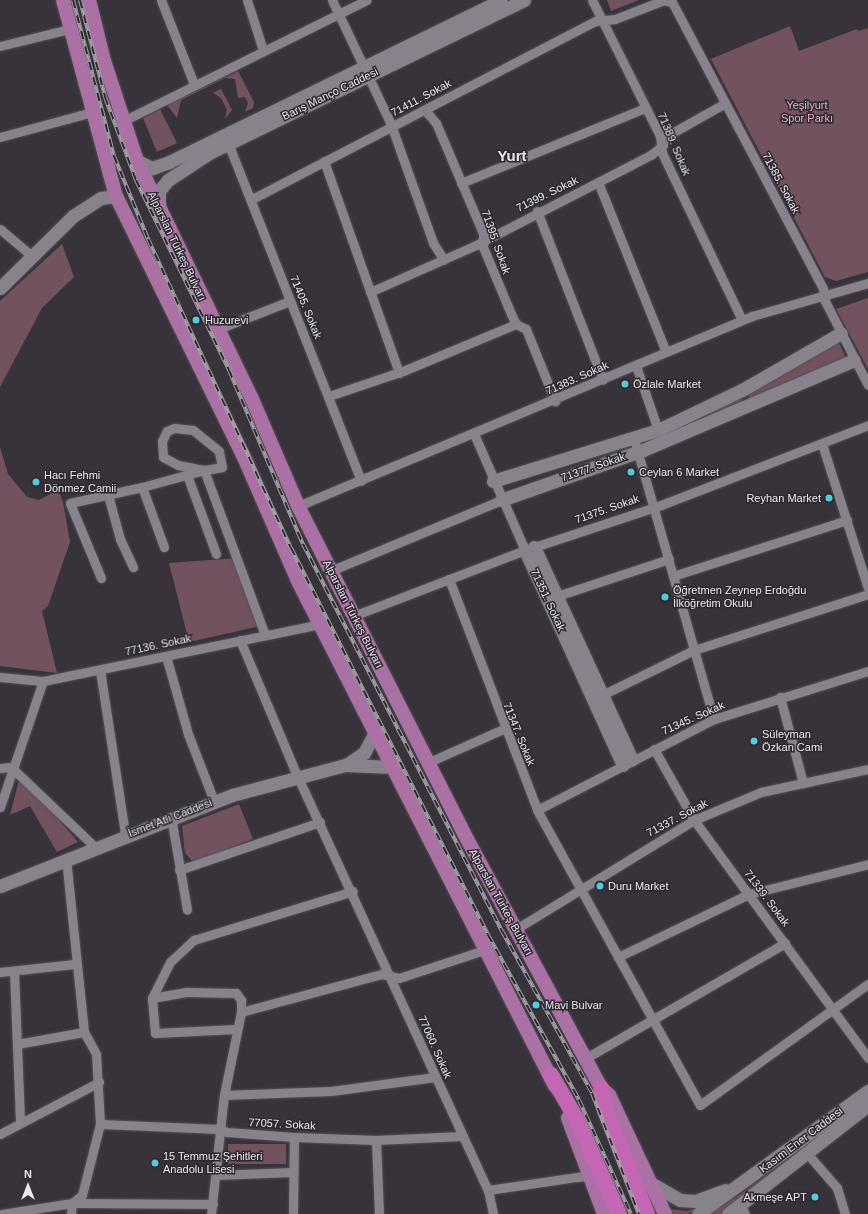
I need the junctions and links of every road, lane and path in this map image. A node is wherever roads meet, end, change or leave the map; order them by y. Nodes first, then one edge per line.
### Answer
1 (63, 0) edge
2 (90, 0) edge
3 (161, 0) edge
4 (247, 0) edge
5 (332, 0) edge
6 (367, 0) edge
7 (501, 0) edge
8 (524, 0) edge
9 (592, 0) edge
10 (663, 0) edge
11 (337, 14) junction
12 (602, 20) junction
13 (70, 29) junction
14 (0, 46) edge
15 (263, 50) junction
16 (365, 72) junction
17 (194, 84) junction
18 (725, 103) junction
19 (645, 108) junction
20 (425, 110) junction
21 (92, 112) junction
22 (123, 121) junction
23 (392, 127) junction
24 (0, 137) edge
25 (228, 144) junction
26 (663, 145) junction
27 (137, 161) junction
28 (324, 162) junction
29 (598, 182) junction
30 (461, 183) junction
31 (116, 196) junction
32 (252, 199) junction
33 (159, 208) junction
34 (538, 212) junction
35 (0, 229) edge
36 (483, 240) junction
37 (32, 256) junction
38 (444, 260) junction
39 (868, 283) edge
40 (0, 288) edge
41 (370, 292) junction
42 (824, 295) junction
43 (290, 301) junction
44 (742, 320) junction
45 (516, 324) junction
46 (218, 330) junction
47 (841, 333) junction
48 (666, 352) junction
49 (854, 360) junction
50 (636, 366) junction
51 (399, 373) junction
52 (603, 380) junction
53 (868, 386) edge
54 (742, 390) junction
55 (329, 396) junction
56 (555, 401) junction
57 (749, 408) junction
58 (868, 425) edge
59 (658, 430) junction
60 (474, 434) junction
61 (634, 439) junction
62 (822, 444) junction
63 (638, 452) junction
64 (204, 470) junction
65 (187, 475) junction
66 (361, 481) junction
67 (493, 481) junction
68 (142, 487) junction
69 (108, 495) junction
70 (501, 500) junction
71 (298, 506) junction
72 (654, 506) junction
73 (848, 520) junction
74 (164, 547) dead end
75 (530, 549) junction
76 (216, 554) dead end
77 (669, 559) junction
78 (133, 567) dead end
79 (330, 571) junction
80 (673, 576) junction
81 (101, 578) dead end
82 (449, 579) junction
83 (868, 587) edge
84 (868, 594) edge
85 (557, 596) junction
86 (353, 616) junction
87 (320, 624) junction
88 (265, 635) junction
89 (240, 640) junction
90 (694, 650) junction
91 (166, 656) junction
92 (100, 670) junction
93 (868, 671) edge
94 (0, 677) edge
95 (43, 682) junction
96 (602, 695) junction
97 (780, 697) junction
98 (714, 719) junction
99 (503, 729) junction
100 (375, 732) junction
101 (654, 749) junction
102 (429, 762) junction
103 (628, 763) junction
104 (345, 765) junction
105 (11, 767) junction
106 (393, 767) junction
107 (0, 768) edge
108 (868, 769) edge
109 (298, 777) junction
110 (804, 783) junction
111 (214, 801) junction
112 (0, 807) edge
113 (537, 810) junction
114 (171, 817) junction
115 (694, 820) junction
116 (320, 822) junction
117 (125, 834) junction
118 (95, 847) junction
119 (66, 858) junction
120 (868, 864) edge
121 (179, 870) junction
122 (0, 886) edge
123 (353, 891) junction
124 (580, 892) junction
125 (749, 894) junction
126 (187, 910) dead end
127 (516, 930) junction
128 (785, 943) junction
129 (484, 950) junction
130 (618, 957) junction
131 (75, 964) junction
132 (14, 971) junction
133 (0, 972) edge
134 (390, 976) junction
135 (868, 984) edge
136 (152, 998) junction
137 (834, 1008) junction
138 (241, 1012) junction
139 (651, 1018) junction
140 (236, 1029) junction
141 (84, 1032) junction
142 (17, 1044) junction
143 (586, 1058) junction
144 (868, 1058) edge
145 (551, 1075) junction
146 (436, 1077) junction
147 (99, 1082) junction
148 (601, 1088) junction
149 (868, 1091) edge
150 (224, 1095) junction
151 (868, 1105) edge
152 (20, 1123) junction
153 (100, 1124) junction
154 (220, 1129) junction
155 (0, 1134) edge
156 (462, 1136) junction
157 (294, 1137) junction
158 (376, 1140) junction
159 (805, 1151) junction
160 (293, 1172) junction
161 (215, 1175) junction
162 (591, 1175) junction
163 (654, 1185) junction
164 (734, 1189) junction
165 (488, 1190) junction
166 (72, 1203) junction
167 (213, 1204) junction
168 (742, 1209) edge
169 (121, 1210) edge
170 (603, 1212) edge
171 (2, 1214) edge
172 (71, 1214) edge
173 (211, 1214) edge
174 (292, 1214) edge
175 (379, 1214) edge
176 (493, 1214) edge
177 (619, 1214) edge
178 (647, 1214) edge
179 (665, 1214) edge
180 (698, 1214) edge
181 (729, 1214) edge
182 (845, 1214) edge

1 - 13 main road
2 - 22 main road, Alparslan Türkeş Bulvarı
3 - 17 street
4 - 15 street
5 - 11 street
6 - 11 street
7 - 16 main road, Barış Manço Caddesi
8 - 16 main road, Barış Manço Caddesi
9 - 12 street, 71389. Sokak
10 - 12 street, 71411. Sokak
10 - 18 street, 71385. Sokak
11 - 15 street
11 - 16 street
12 - 19 street, 71389. Sokak
12 - 20 street, 71411. Sokak
13 - 14 street
13 - 21 main road
15 - 17 street
16 - 23 street
16 - 25 main road, Barış Manço Caddesi
16 - 27 main road, Barış Manço Caddesi
17 - 22 street
18 - 26 street, 71399. Sokak
18 - 42 street, 71385. Sokak
19 - 26 street, 71389. Sokak
19 - 30 street
20 - 23 street, 71411. Sokak
20 - 30 street, 71395. Sokak
21 - 24 street
21 - 31 main road
22 - 27 main road, Alparslan Türkeş Bulvarı
23 - 28 street, 71411. Sokak
23 - 38 street
25 - 32 street, 71405. Sokak
25 - 33 main road, Barış Manço Caddesi
26 - 29 street, 71399. Sokak
26 - 44 street, 71389. Sokak
27 - 33 main road, Alparslan Türkeş Bulvarı
28 - 32 street, 71411. Sokak
28 - 41 street
29 - 34 street, 71399. Sokak
29 - 48 street
30 - 36 street, 71395. Sokak
31 - 37 main road
31 - 87 main road
32 - 43 street, 71405. Sokak
33 - 46 main road, Alparslan Türkeş Bulvarı
34 - 36 street, 71399. Sokak
34 - 52 street
35 - 37 street
36 - 38 street, 71399. Sokak
36 - 45 street, 71395. Sokak
37 - 40 main road
38 - 41 street, 71399. Sokak
39 - 42 street, 71383. Sokak
41 - 51 street
42 - 44 street, 71383. Sokak
42 - 47 street, 71385. Sokak
43 - 46 street
43 - 55 street, 71405. Sokak
44 - 48 street, 71383. Sokak
45 - 51 street
45 - 56 street, 71395. Sokak
46 - 71 main road, Alparslan Türkeş Bulvarı
47 - 49 street, 71385. Sokak
47 - 54 main road, 71377. Sokak
48 - 50 street, 71383. Sokak
49 - 53 street, 71385. Sokak
49 - 57 main road, 71377. Sokak
50 - 52 street, 71383. Sokak
50 - 59 street
51 - 55 street
52 - 56 street, 71383. Sokak
54 - 57 main road
54 - 59 main road, 71377. Sokak
55 - 66 street, 71405. Sokak
56 - 60 street, 71383. Sokak
57 - 63 main road, 71377. Sokak
58 - 62 street, 71375. Sokak
59 - 61 main road, 71377. Sokak
60 - 66 street, 71383. Sokak
60 - 67 street, 71351. Sokak
61 - 63 street
61 - 67 main road, 71377. Sokak
62 - 72 street, 71375. Sokak
62 - 73 street
63 - 70 main road, 71377. Sokak
63 - 72 street
64 - 64 street
64 - 65 street
64 - 88 street
65 - 68 street
65 - 76 street
66 - 71 street, 71383. Sokak
67 - 70 street, 71351. Sokak
68 - 69 street
68 - 74 street
69 - 78 street
69 - 81 street
70 - 75 street, 71351. Sokak
70 - 79 street, 71377. Sokak
71 - 79 main road, Alparslan Türkeş Bulvarı
72 - 75 street, 71375. Sokak
72 - 77 street
73 - 80 street
73 - 83 street
75 - 82 street, 71375. Sokak
75 - 85 main road, 71351. Sokak
75 - 103 main road, 71351. Sokak
77 - 80 street
77 - 85 street
79 - 86 main road, Alparslan Türkeş Bulvarı
80 - 90 street
82 - 86 street, 71375. Sokak
82 - 99 street, 71347. Sokak
84 - 90 street
85 - 96 main road, 71351. Sokak
86 - 102 main road, Alparslan Türkeş Bulvarı
87 - 88 street, 77136. Sokak
87 - 100 main road
88 - 89 street, 77136. Sokak
89 - 91 street, 77136. Sokak
89 - 109 street, 77060. Sokak
90 - 96 street
90 - 98 street
91 - 92 street, 77136. Sokak
91 - 111 street
92 - 95 street, 77136. Sokak
92 - 117 street
93 - 97 street, 71345. Sokak
94 - 95 street, 77136. Sokak
95 - 105 street
96 - 103 main road, 71351. Sokak
97 - 98 street, 71345. Sokak
97 - 110 street
98 - 101 street, 71345. Sokak
99 - 102 street
99 - 113 street, 71347. Sokak
100 - 104 main road
100 - 106 main road
101 - 103 street, 71345. Sokak
101 - 115 street, 71339. Sokak
102 - 127 main road, Alparslan Türkeş Bulvarı
103 - 113 street, 71345. Sokak
104 - 106 main road
104 - 109 main road, İsmet Atlı Caddesi
105 - 107 street
105 - 112 street
105 - 118 street
106 - 129 main road
108 - 110 street, 71337. Sokak
109 - 111 main road, İsmet Atlı Caddesi
109 - 116 street, 77060. Sokak
110 - 115 street, 71337. Sokak
111 - 114 main road, İsmet Atlı Caddesi
113 - 124 street, 71347. Sokak
114 - 117 main road, İsmet Atlı Caddesi
114 - 121 street
115 - 124 street, 71337. Sokak
115 - 125 street, 71339. Sokak
116 - 121 street
116 - 123 street, 77060. Sokak
117 - 118 main road, İsmet Atlı Caddesi
118 - 119 main road, İsmet Atlı Caddesi
119 - 122 main road, İsmet Atlı Caddesi
119 - 131 street
120 - 125 street
121 - 126 street
123 - 134 street, 77060. Sokak
123 - 136 street
124 - 127 street, 71337. Sokak
124 - 130 street, 71347. Sokak
125 - 128 street, 71339. Sokak
125 - 130 street
127 - 143 main road, Alparslan Türkeş Bulvarı
128 - 137 street, 71339. Sokak
128 - 139 street
129 - 134 street
129 - 145 main road
130 - 139 street, 71347. Sokak
131 - 132 street
131 - 141 street
132 - 133 street
132 - 142 street
134 - 138 street
134 - 146 street, 77060. Sokak
135 - 137 street
136 - 138 street
136 - 140 street
137 - 139 street, 71347. Sokak
137 - 144 street, 71339. Sokak
138 - 140 street
139 - 143 street
140 - 150 street
141 - 142 street
141 - 147 street
142 - 152 street
143 - 148 main road, Alparslan Türkeş Bulvarı
145 - 162 main road
145 - 177 highway
146 - 150 street
146 - 156 street, 77060. Sokak
147 - 152 street
147 - 153 street
148 - 163 main road
148 - 178 highway, Alparslan Türkeş Bulvarı
149 - 164 main road, Kasım Ener Caddesi
150 - 154 street
151 - 159 main road, Kasım Ener Caddesi
152 - 155 street
153 - 154 street, 77057. Sokak
153 - 166 street
154 - 157 street, 77057. Sokak
154 - 161 street
156 - 158 street, 77057. Sokak
156 - 165 street, 77060. Sokak
157 - 158 street, 77057. Sokak
157 - 160 street
158 - 175 street
159 - 168 main road, Kasım Ener Caddesi
159 - 182 street
160 - 161 street
160 - 174 street
161 - 167 street
162 - 165 street
162 - 170 main road
163 - 164 main road
163 - 179 main road
164 - 180 main road, Kasım Ener Caddesi
165 - 176 street, 77060. Sokak
166 - 169 street
166 - 171 street
166 - 172 street
167 - 169 street
167 - 173 street
168 - 181 main road, Kasım Ener Caddesi

